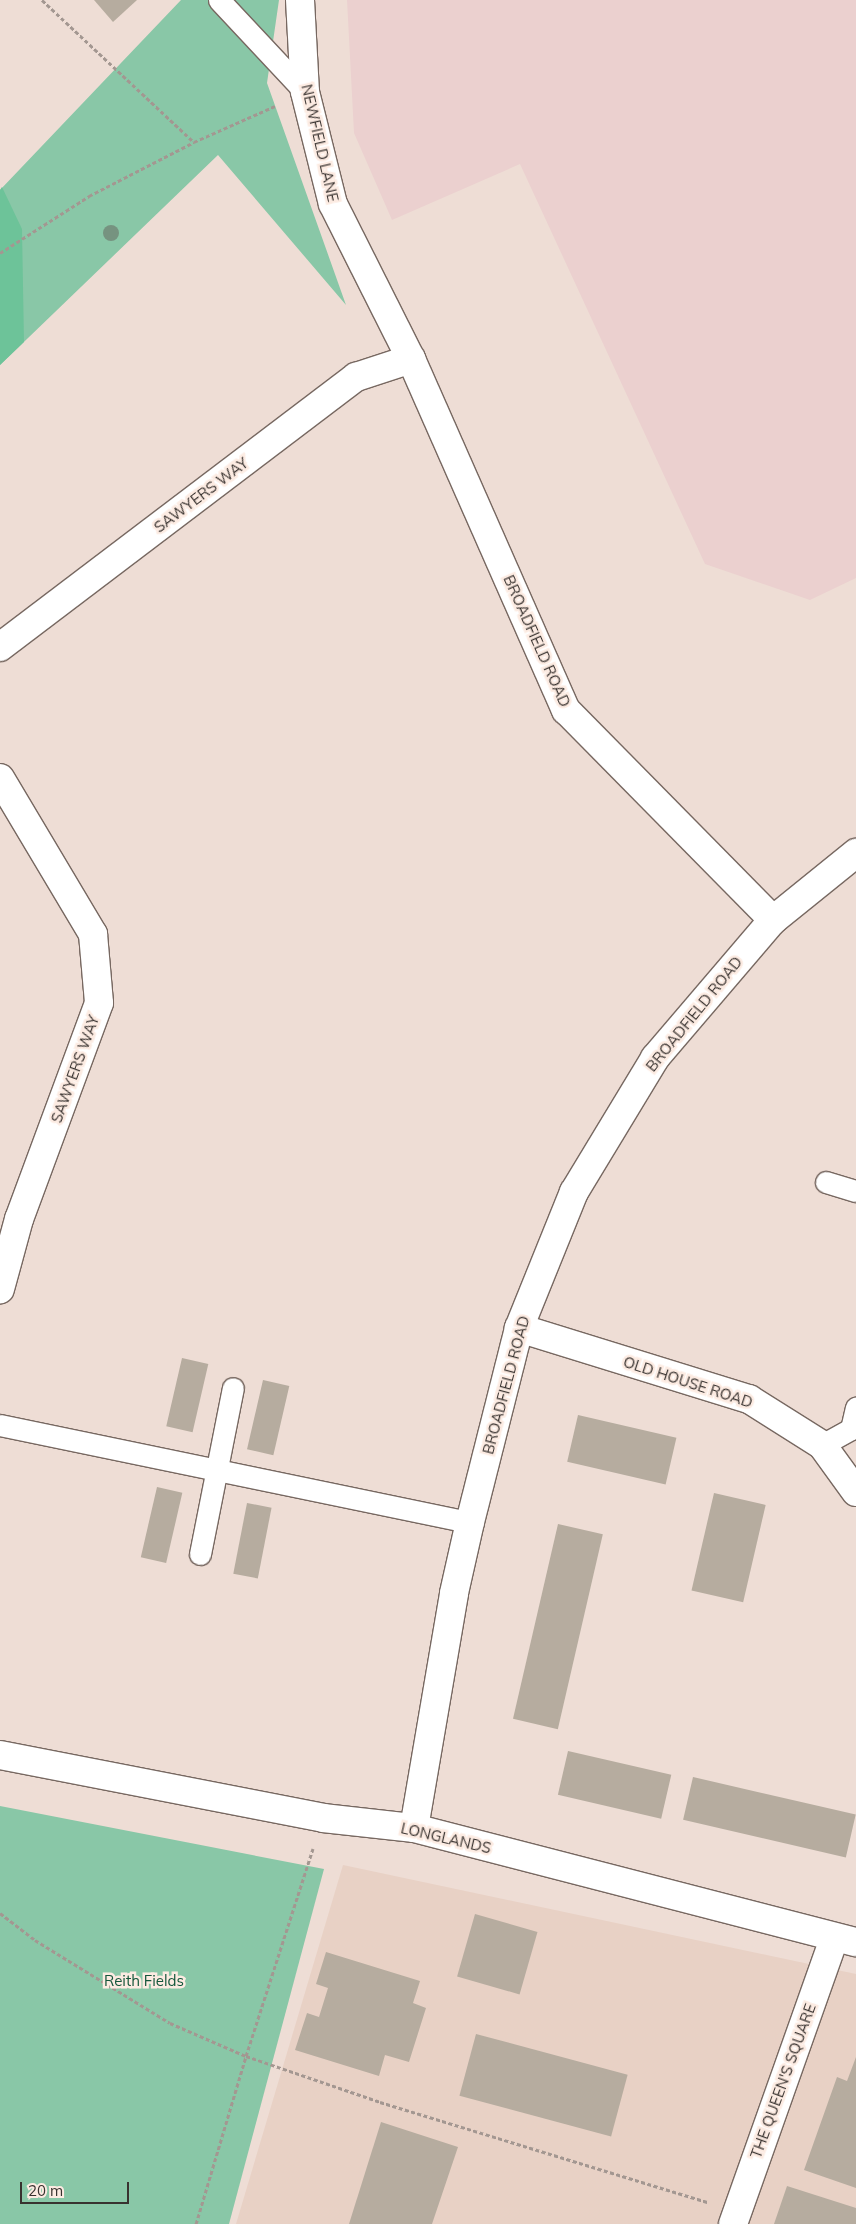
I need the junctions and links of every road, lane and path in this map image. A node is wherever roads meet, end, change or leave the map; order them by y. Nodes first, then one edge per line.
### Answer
1 (42, 0) edge
2 (219, 0) edge
3 (300, 0) edge
4 (305, 92) junction
5 (194, 142) junction
6 (0, 253) edge
7 (411, 359) junction
8 (0, 647) edge
9 (0, 778) edge
10 (856, 853) edge
11 (773, 920) junction
12 (826, 1182) dead end
13 (856, 1191) edge
14 (10, 1217) edge
15 (0, 1289) edge
16 (519, 1328) junction
17 (233, 1388) dead end
18 (856, 1408) edge
19 (0, 1425) edge
20 (822, 1445) junction
21 (217, 1470) junction
22 (856, 1492) edge
23 (470, 1522) junction
24 (200, 1554) dead end
25 (0, 1755) edge
26 (323, 1818) junction
27 (414, 1828) junction
28 (0, 1913) edge
29 (845, 1940) edge
30 (246, 2056) junction
31 (735, 2218) edge
32 (196, 2224) edge

1 - 5 path
2 - 4 lane
3 - 4 street, NEWFIELD LANE
4 - 5 path
4 - 7 street, NEWFIELD LANE
5 - 6 path
7 - 8 street, SAWYERS WAY
7 - 11 street, BROADFIELD ROAD
9 - 14 street, SAWYERS WAY
10 - 11 street, BROADFIELD ROAD
11 - 16 street, BROADFIELD ROAD
12 - 13 lane
14 - 15 street, SAWYERS WAY
16 - 20 street, OLD HOUSE ROAD
16 - 23 street, BROADFIELD ROAD
17 - 21 lane
18 - 20 lane
19 - 21 lane
20 - 22 street, OLD HOUSE ROAD
21 - 23 lane
21 - 24 lane
23 - 27 street, BROADFIELD ROAD
25 - 26 street, LONGLANDS
26 - 27 street, LONGLANDS
26 - 30 path
27 - 29 street, LONGLANDS
28 - 30 path
29 - 31 street, THE QUEEN'S SQUARE
30 - 31 path
30 - 32 path

